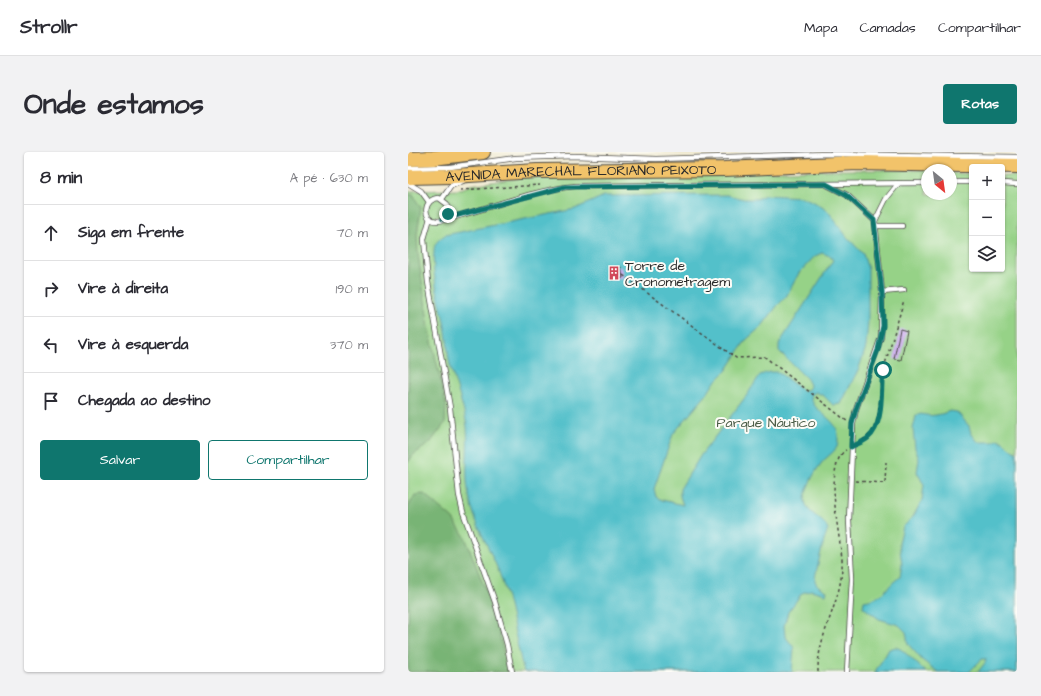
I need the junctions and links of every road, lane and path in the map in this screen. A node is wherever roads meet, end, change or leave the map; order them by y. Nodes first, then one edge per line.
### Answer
1 (483, 152) edge
2 (1017, 157) edge
3 (408, 159) edge
4 (1010, 163) edge
5 (408, 168) edge
6 (497, 173) junction
7 (408, 178) edge
8 (957, 182) edge
9 (969, 182) edge
10 (408, 183) edge
11 (921, 183) edge
12 (1005, 183) edge
13 (826, 184) junction
14 (898, 184) junction
15 (1017, 184) edge
16 (442, 199) junction
17 (428, 202) junction
18 (430, 218) junction
19 (443, 219) junction
20 (875, 223) junction
21 (902, 226) dead end
22 (623, 275) dead end
23 (904, 290) dead end
24 (882, 292) junction
25 (904, 300) dead end
26 (852, 424) junction
27 (851, 447) junction
28 (886, 462) dead end
29 (850, 481) junction
30 (512, 672) edge
31 (818, 672) edge
32 (847, 672) edge

1 - 3 main road, AVENIDA MARECHAL FLORIANO PEIXOTO
2 - 4 lane
4 - 5 lane
4 - 6 main road, AVENIDA MARECHAL FLORIANO PEIXOTO
6 - 7 main road, AVENIDA MARECHAL FLORIANO PEIXOTO
6 - 16 lane
8 - 9 lane
10 - 17 lane
11 - 14 lane
12 - 15 lane
13 - 14 lane
13 - 19 lane
13 - 20 lane
14 - 20 lane
16 - 17 lane
16 - 19 lane
17 - 18 lane
18 - 19 lane
18 - 30 lane
20 - 21 lane
20 - 24 lane
22 - 26 path
23 - 24 lane
24 - 26 lane
25 - 27 path
26 - 27 lane
27 - 29 lane
27 - 31 path
28 - 29 path
29 - 32 lane

